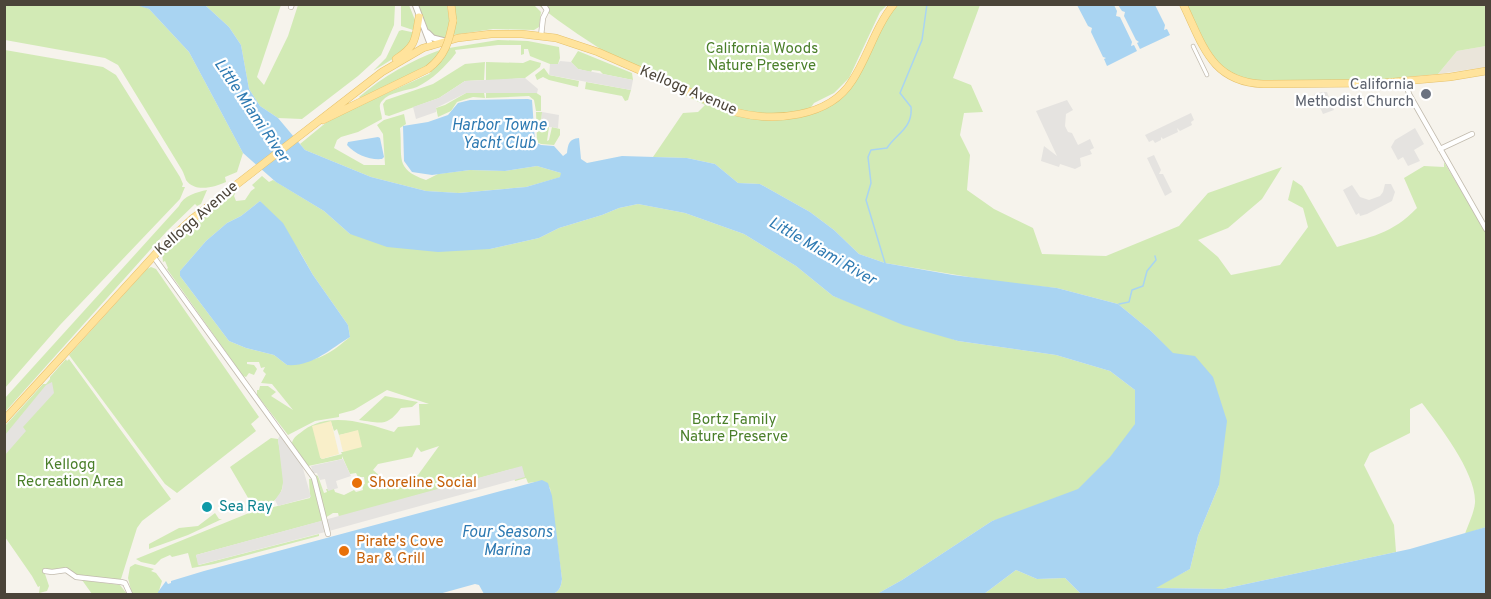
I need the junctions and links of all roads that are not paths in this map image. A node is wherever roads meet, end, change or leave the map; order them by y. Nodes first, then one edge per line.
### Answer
1 (415, 4) edge
2 (451, 4) edge
3 (543, 4) edge
4 (1183, 4) edge
5 (892, 5) edge
6 (419, 17) junction
7 (423, 27) junction
8 (541, 36) junction
9 (446, 42) junction
10 (431, 46) junction
11 (1193, 46) dead end
12 (1486, 71) edge
13 (382, 72) junction
14 (1207, 75) dead end
15 (1406, 82) junction
16 (313, 124) junction
17 (1472, 134) dead end
18 (1440, 149) junction
19 (1486, 229) edge
20 (153, 256) junction
21 (4, 420) edge
22 (328, 534) dead end
23 (45, 571) dead end
24 (130, 594) edge

1 - 6 street
2 - 16 main road, bridge
3 - 8 street
4 - 15 main road
5 - 8 main road, Kellogg Avenue
6 - 7 street
6 - 13 main road
7 - 9 street
7 - 10 street
8 - 9 main road, Kellogg Avenue
9 - 10 main road, Kellogg Avenue
10 - 13 main road, Kellogg Avenue
11 - 14 street
12 - 15 main road
13 - 16 main road, Kellogg Avenue
15 - 18 street
16 - 20 main road, Kellogg Avenue
17 - 18 street
18 - 19 street
20 - 21 main road, Kellogg Avenue
20 - 22 street
23 - 24 street

